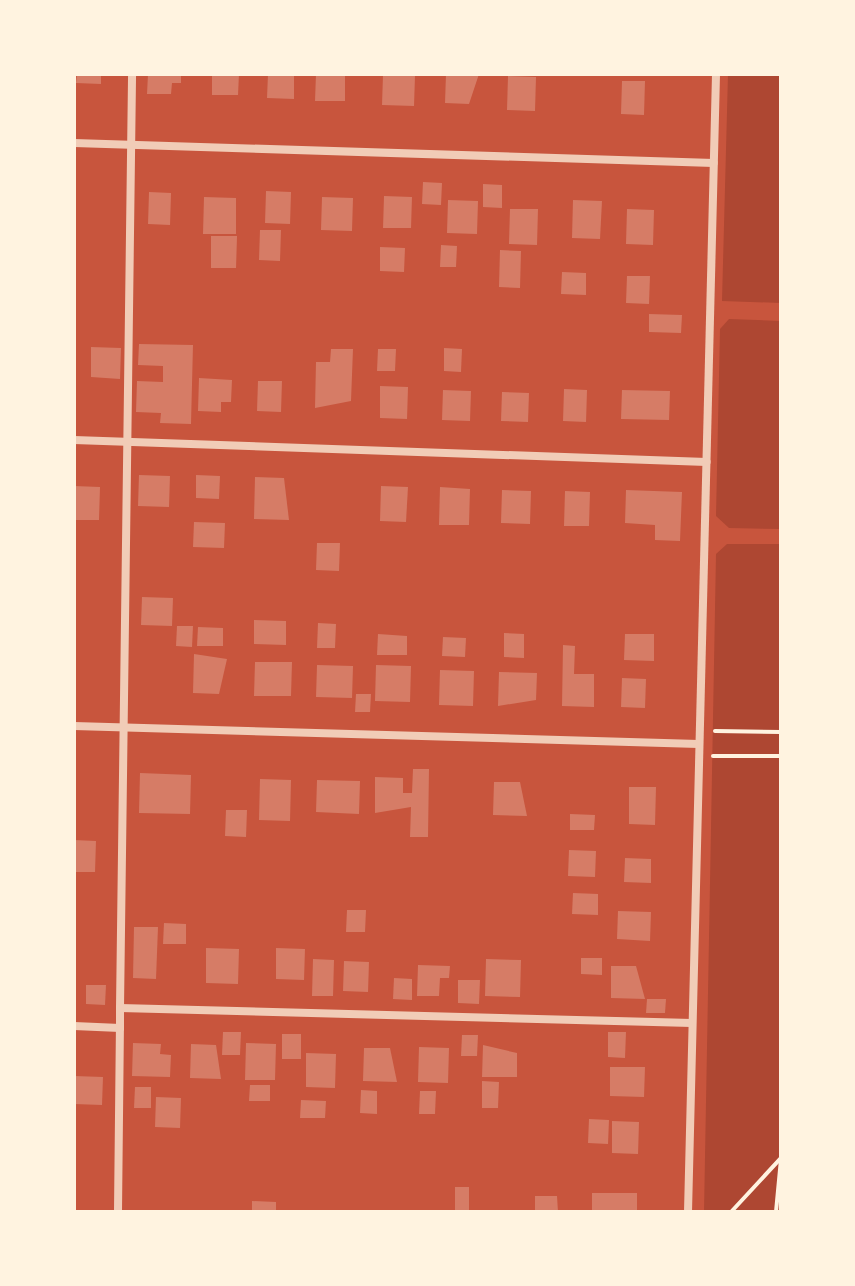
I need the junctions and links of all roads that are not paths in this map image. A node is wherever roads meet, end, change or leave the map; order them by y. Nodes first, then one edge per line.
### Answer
1 (132, 74) edge
2 (716, 74) edge
3 (74, 143) edge
4 (130, 145) junction
5 (714, 163) junction
6 (74, 440) edge
7 (122, 442) junction
8 (707, 462) junction
9 (74, 726) edge
10 (120, 727) junction
11 (699, 744) junction
12 (120, 1008) junction
13 (692, 1023) junction
14 (74, 1026) edge
15 (120, 1028) junction
16 (118, 1212) edge
17 (688, 1212) edge

1 - 4 street
2 - 5 street
3 - 4 street
4 - 5 street
4 - 7 street
5 - 8 street
6 - 7 street
7 - 8 street
7 - 10 street
8 - 11 street
9 - 10 street
10 - 11 street
10 - 12 street
11 - 13 street
12 - 13 street
12 - 15 street
13 - 17 street
14 - 15 street
15 - 16 street

